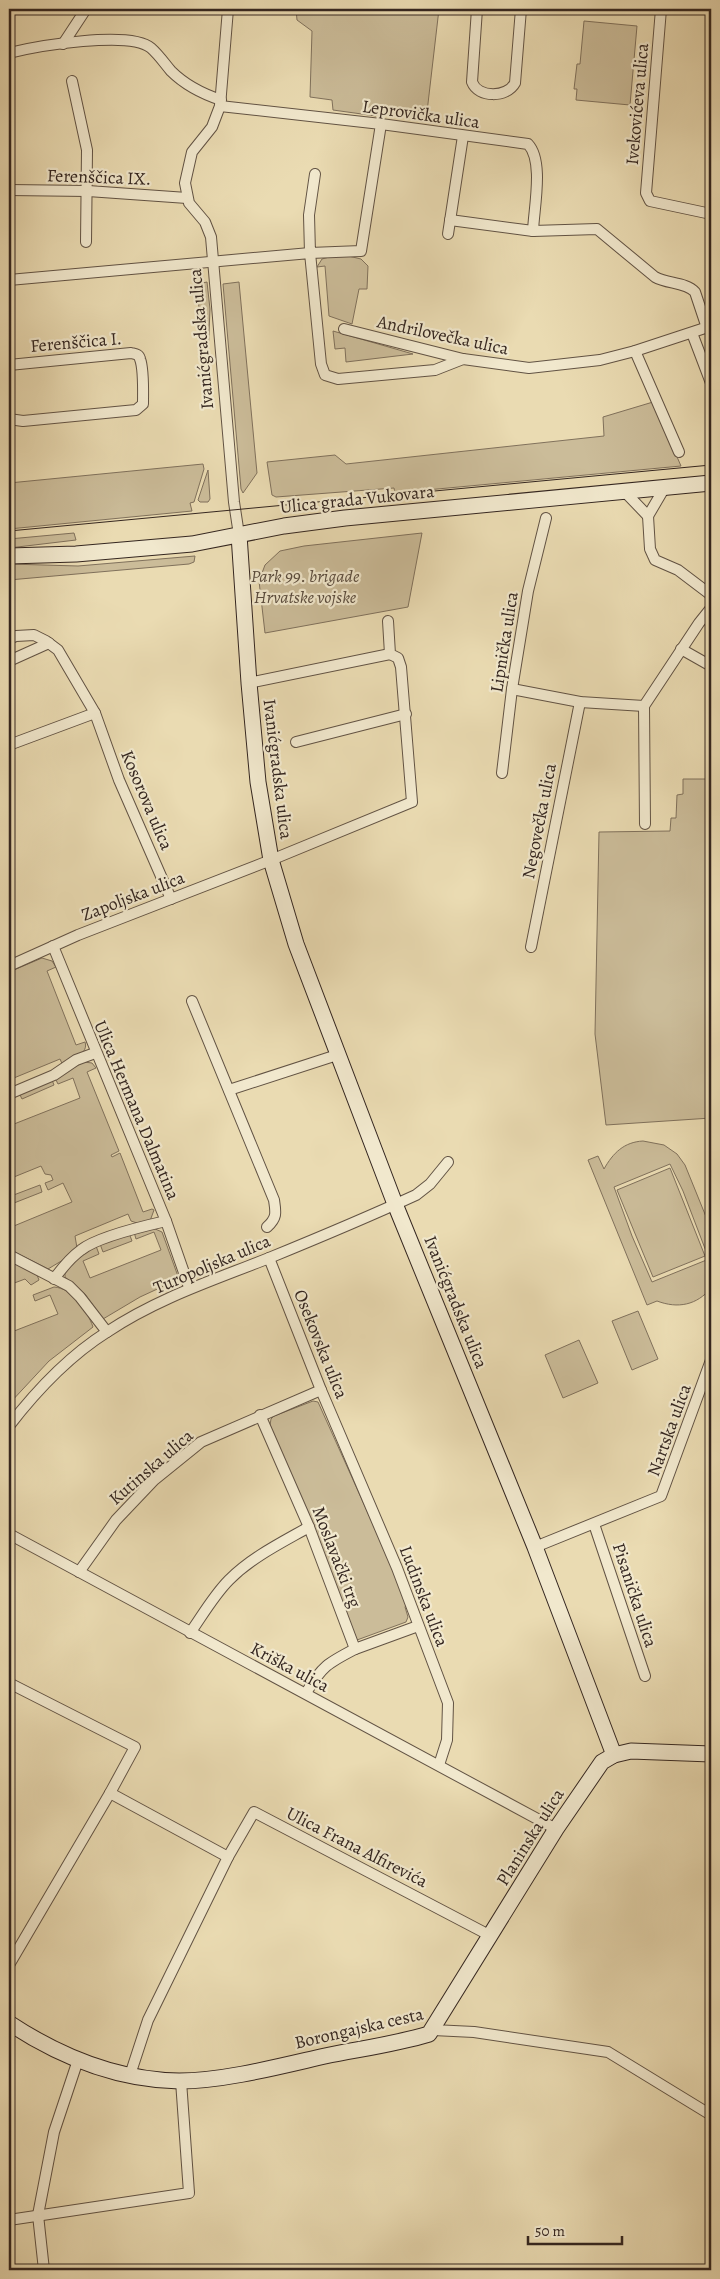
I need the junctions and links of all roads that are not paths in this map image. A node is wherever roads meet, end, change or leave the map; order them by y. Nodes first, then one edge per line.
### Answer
1 (86, 9) edge
2 (228, 9) edge
3 (477, 9) edge
4 (521, 9) edge
5 (661, 9) edge
6 (63, 44) junction
7 (9, 53) edge
8 (72, 81) dead end
9 (220, 103) junction
10 (381, 124) junction
11 (463, 136) junction
12 (315, 174) dead end
13 (9, 190) edge
14 (88, 191) junction
15 (187, 198) junction
16 (711, 214) edge
17 (450, 220) junction
18 (533, 231) junction
19 (448, 234) dead end
20 (86, 242) dead end
21 (310, 252) junction
22 (214, 260) junction
23 (9, 280) edge
24 (709, 327) edge
25 (344, 329) dead end
26 (692, 333) junction
27 (635, 351) junction
28 (462, 359) junction
29 (9, 365) edge
30 (711, 383) edge
31 (9, 419) edge
32 (678, 452) dead end
33 (711, 483) edge
34 (664, 488) junction
35 (624, 491) junction
36 (648, 516) junction
37 (546, 518) dead end
38 (239, 535) junction
39 (9, 556) edge
40 (711, 595) edge
41 (711, 608) edge
42 (388, 621) dead end
43 (9, 639) edge
44 (49, 643) junction
45 (681, 649) junction
46 (390, 654) junction
47 (9, 661) edge
48 (711, 666) edge
49 (249, 683) junction
50 (512, 689) junction
51 (580, 702) junction
52 (644, 706) junction
53 (95, 713) junction
54 (406, 714) junction
55 (296, 742) dead end
56 (9, 745) edge
57 (502, 772) dead end
58 (645, 824) dead end
59 (271, 860) junction
60 (171, 899) junction
61 (53, 946) junction
62 (531, 947) dead end
63 (9, 966) edge
64 (192, 1001) dead end
65 (95, 1053) junction
66 (338, 1055) junction
67 (229, 1090) junction
68 (9, 1094) edge
69 (448, 1162) dead end
70 (396, 1204) junction
71 (166, 1221) junction
72 (267, 1227) dead end
73 (9, 1255) edge
74 (269, 1258) junction
75 (54, 1279) junction
76 (189, 1288) junction
77 (107, 1332) junction
78 (711, 1360) edge
79 (321, 1390) junction
80 (260, 1415) junction
81 (9, 1426) edge
82 (343, 1443) joint
83 (594, 1524) junction
84 (309, 1528) junction
85 (9, 1534) edge
86 (536, 1547) junction
87 (79, 1572) junction
88 (418, 1626) junction
89 (190, 1632) junction
90 (355, 1649) junction
91 (645, 1676) dead end
92 (10, 1686) edge
93 (306, 1693) junction
94 (711, 1754) edge
95 (614, 1755) junction
96 (439, 1765) junction
97 (110, 1793) junction
98 (556, 1830) junction
99 (228, 1857) junction
100 (489, 1935) junction
101 (9, 1965) edge
102 (9, 2023) edge
103 (434, 2030) junction
104 (78, 2060) junction
105 (130, 2075) junction
106 (181, 2081) junction
107 (711, 2115) edge
108 (38, 2215) junction
109 (9, 2220) edge
110 (44, 2270) edge

1 - 6 street
2 - 9 street
3 - 4 street
5 - 16 street, Ivekovićeva ulica
6 - 7 street, Leprovička ulica
6 - 9 street, Leprovička ulica
8 - 14 street
9 - 10 street, Leprovička ulica
9 - 15 street
10 - 11 street, Leprovička ulica
10 - 21 street
11 - 17 street
11 - 18 street, Leprovička ulica
12 - 21 street
13 - 14 street, Ferenščica IX.
14 - 15 street, Ferenščica IX.
14 - 20 street
15 - 22 street, Ivanićgradska ulica
17 - 18 street
17 - 19 street
18 - 24 street
21 - 22 street
21 - 28 street
22 - 23 street
22 - 38 street, Ivanićgradska ulica
24 - 26 street, Andrilovečka ulica
25 - 28 street, Andrilovečka ulica
26 - 27 street, Andrilovečka ulica
26 - 30 street
27 - 28 street, Andrilovečka ulica
27 - 32 street
29 - 31 street, Ferenščica I.
33 - 34 street, Ulica grada Vukovara
34 - 35 street, Ulica grada Vukovara
34 - 36 street
35 - 36 street
35 - 38 street, Ulica grada Vukovara
36 - 40 street
37 - 50 street, Lipnička ulica
38 - 39 street, Ulica grada Vukovara
38 - 49 street, Ivanićgradska ulica
41 - 45 street
42 - 46 street, Ivanićgradska ulica
43 - 44 street
44 - 47 street
44 - 53 street, Kosorova ulica
45 - 48 street
45 - 52 street
46 - 49 street, Ivanićgradska ulica
46 - 54 street, Ivanićgradska ulica
49 - 59 street, Ivanićgradska ulica
50 - 51 street
50 - 57 street, Lipnička ulica
51 - 52 street
51 - 62 street, Negovečka ulica
52 - 58 street
53 - 56 street
53 - 60 street, Kosorova ulica
54 - 55 street, Ivanićgradska ulica
54 - 59 street, Ivanićgradska ulica
59 - 60 street, Zapoljska ulica
59 - 66 street, Ivanićgradska ulica
60 - 61 street, Zapoljska ulica
61 - 63 street, Zapoljska ulica
61 - 65 street, Ulica Hermana Dalmatina
64 - 67 street
65 - 68 street
65 - 71 street, Ulica Hermana Dalmatina
66 - 67 street
66 - 70 street, Ivanićgradska ulica
67 - 72 street
69 - 70 street, Turopoljska ulica
70 - 74 street, Turopoljska ulica
70 - 86 street, Ivanićgradska ulica
71 - 75 street
71 - 76 street, Ulica Hermana Dalmatina
73 - 75 street
74 - 76 street, Turopoljska ulica
74 - 79 street, Osekovska ulica
75 - 77 street
76 - 77 street, Turopoljska ulica
77 - 81 street, Turopoljska ulica
78 - 83 street, Nartska ulica
79 - 80 street, Kutinska ulica
79 - 82 street, Osekovska ulica
80 - 84 street, Moslavački trg
80 - 87 street, Kutinska ulica
82 - 88 street, Ludinska ulica
83 - 86 street, Nartska ulica
83 - 91 street, Pisanička ulica
84 - 89 street
84 - 90 street, Moslavački trg
85 - 87 street, Kriška ulica
86 - 95 street, Ivanićgradska ulica
87 - 89 street, Kriška ulica
88 - 90 street
88 - 96 street, Ludinska ulica
89 - 93 street, Kriška ulica
90 - 93 street
92 - 97 street
93 - 96 street, Kriška ulica
94 - 95 street
95 - 98 street, Planinska ulica
96 - 98 street, Kriška ulica
97 - 99 street
97 - 101 street
98 - 100 street, Planinska ulica
99 - 100 street, Ulica Frana Alfirevića
99 - 105 street, Ulica Frana Alfirevića
100 - 103 street, Planinska ulica
102 - 104 street, Borongajska cesta
103 - 106 street, Borongajska cesta
103 - 107 street, Borongajska cesta
104 - 105 street, Borongajska cesta
104 - 108 street
105 - 106 street, Borongajska cesta
106 - 108 street
108 - 109 street
108 - 110 street

